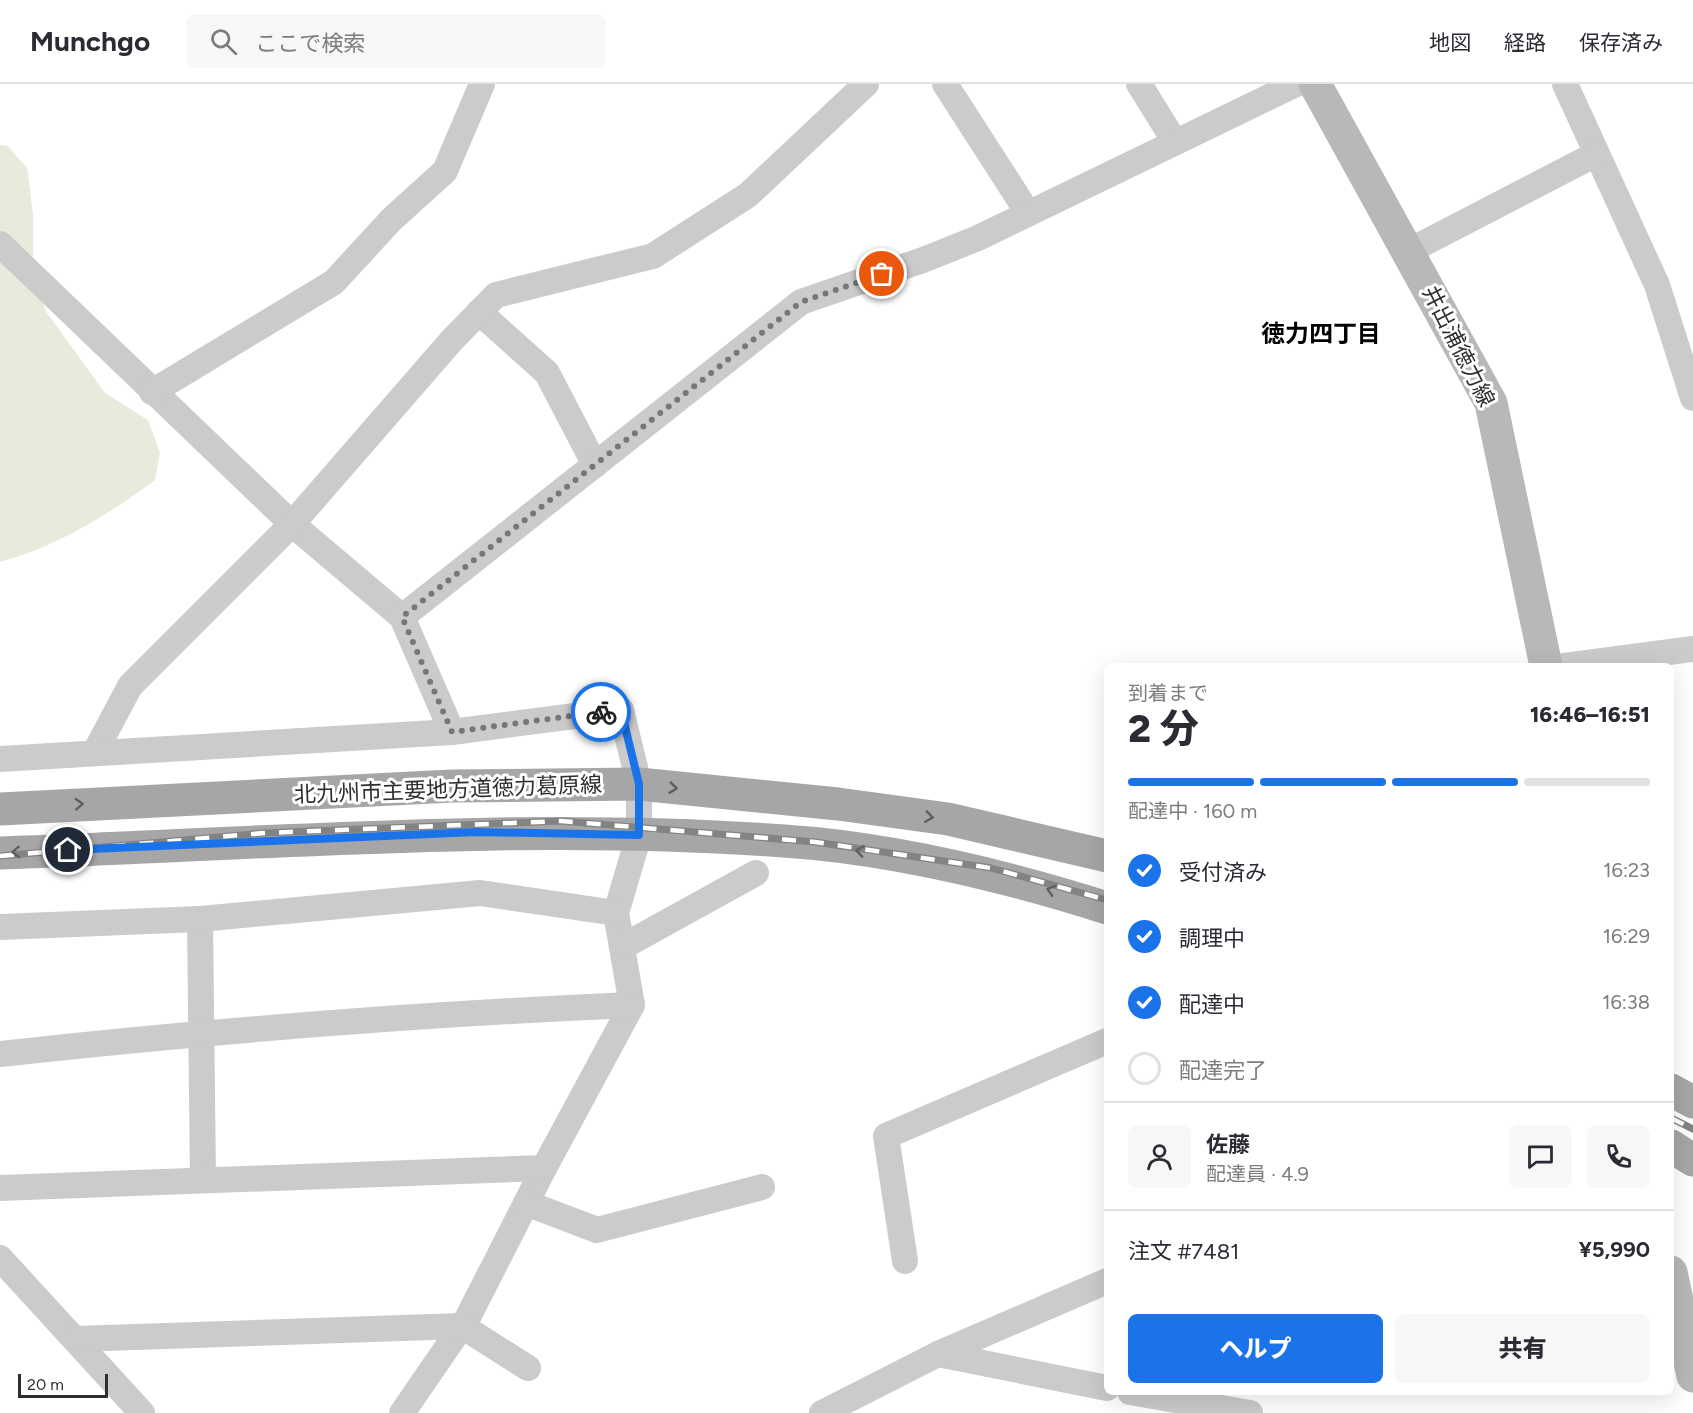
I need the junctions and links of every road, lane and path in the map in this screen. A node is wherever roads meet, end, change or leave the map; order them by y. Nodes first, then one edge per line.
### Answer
1 (482, 84) edge
2 (866, 84) edge
3 (945, 84) edge
4 (1139, 84) edge
5 (1296, 84) edge
6 (1315, 84) edge
7 (1565, 84) edge
8 (1175, 142) junction
9 (1596, 154) junction
10 (1028, 213) junction
11 (0, 244) edge
12 (1409, 251) junction
13 (479, 312) junction
14 (152, 392) junction
15 (1693, 398) edge
16 (595, 465) junction
17 (292, 524) junction
18 (402, 617) junction
19 (1693, 649) edge
20 (1545, 663) edge
21 (1587, 663) edge
22 (452, 732) junction
23 (95, 752) junction
24 (0, 759) edge
25 (639, 784) junction
26 (0, 808) edge
27 (639, 835) junction
28 (0, 853) edge
29 (1104, 855) edge
30 (756, 873) dead end
31 (1104, 907) edge
32 (616, 913) junction
33 (200, 919) junction
34 (0, 927) edge
35 (622, 947) junction
36 (632, 1005) junction
37 (201, 1032) junction
38 (1104, 1042) edge
39 (0, 1054) edge
40 (1674, 1092) edge
41 (1693, 1102) edge
42 (1674, 1148) edge
43 (1693, 1160) edge
44 (544, 1168) junction
45 (203, 1180) junction
46 (762, 1187) dead end
47 (0, 1188) edge
48 (526, 1203) junction
49 (0, 1258) edge
50 (905, 1261) dead end
51 (1104, 1282) edge
52 (1675, 1310) edge
53 (462, 1326) junction
54 (75, 1339) junction
55 (938, 1354) junction
56 (528, 1368) dead end
57 (1693, 1376) edge
58 (1104, 1387) edge
59 (1147, 1395) edge
60 (142, 1413) edge
61 (402, 1413) edge
62 (822, 1413) edge
63 (1250, 1413) edge

1 - 14 street
2 - 13 street
3 - 10 street
4 - 8 street
5 - 8 street
6 - 12 main road, 井出浦徳力線
7 - 9 street
8 - 10 street
9 - 12 street
9 - 15 street
10 - 16 street
11 - 14 street
12 - 20 main road, 井出浦徳力線
13 - 16 street
13 - 17 street
14 - 17 street
16 - 18 street
17 - 18 street
17 - 23 street
18 - 22 street
19 - 21 street
22 - 23 street
22 - 25 street
23 - 24 street
26 -> 25 main road, 北九州市主要地方道徳力葛原線
25 - 27 street
25 -> 29 main road, 北九州市主要地方道徳力葛原線
27 -> 28 main road, 北九州市主要地方道徳力葛原線
31 -> 27 main road, 北九州市主要地方道徳力葛原線
27 - 32 street
30 - 35 street
32 - 33 street
32 - 35 street
33 - 34 street
33 - 37 street
35 - 36 street
36 - 37 street
36 - 44 street
37 - 39 street
37 - 45 street
38 - 50 street
40 - 41 main road
42 - 43 main road
44 - 45 street
44 - 48 street
45 - 47 street
46 - 48 street
48 - 53 street
49 - 54 street
51 - 55 street
52 - 57 main road
53 - 54 street
53 - 56 street
53 - 61 street
54 - 60 street
55 - 58 street
55 - 62 street
59 - 63 street

